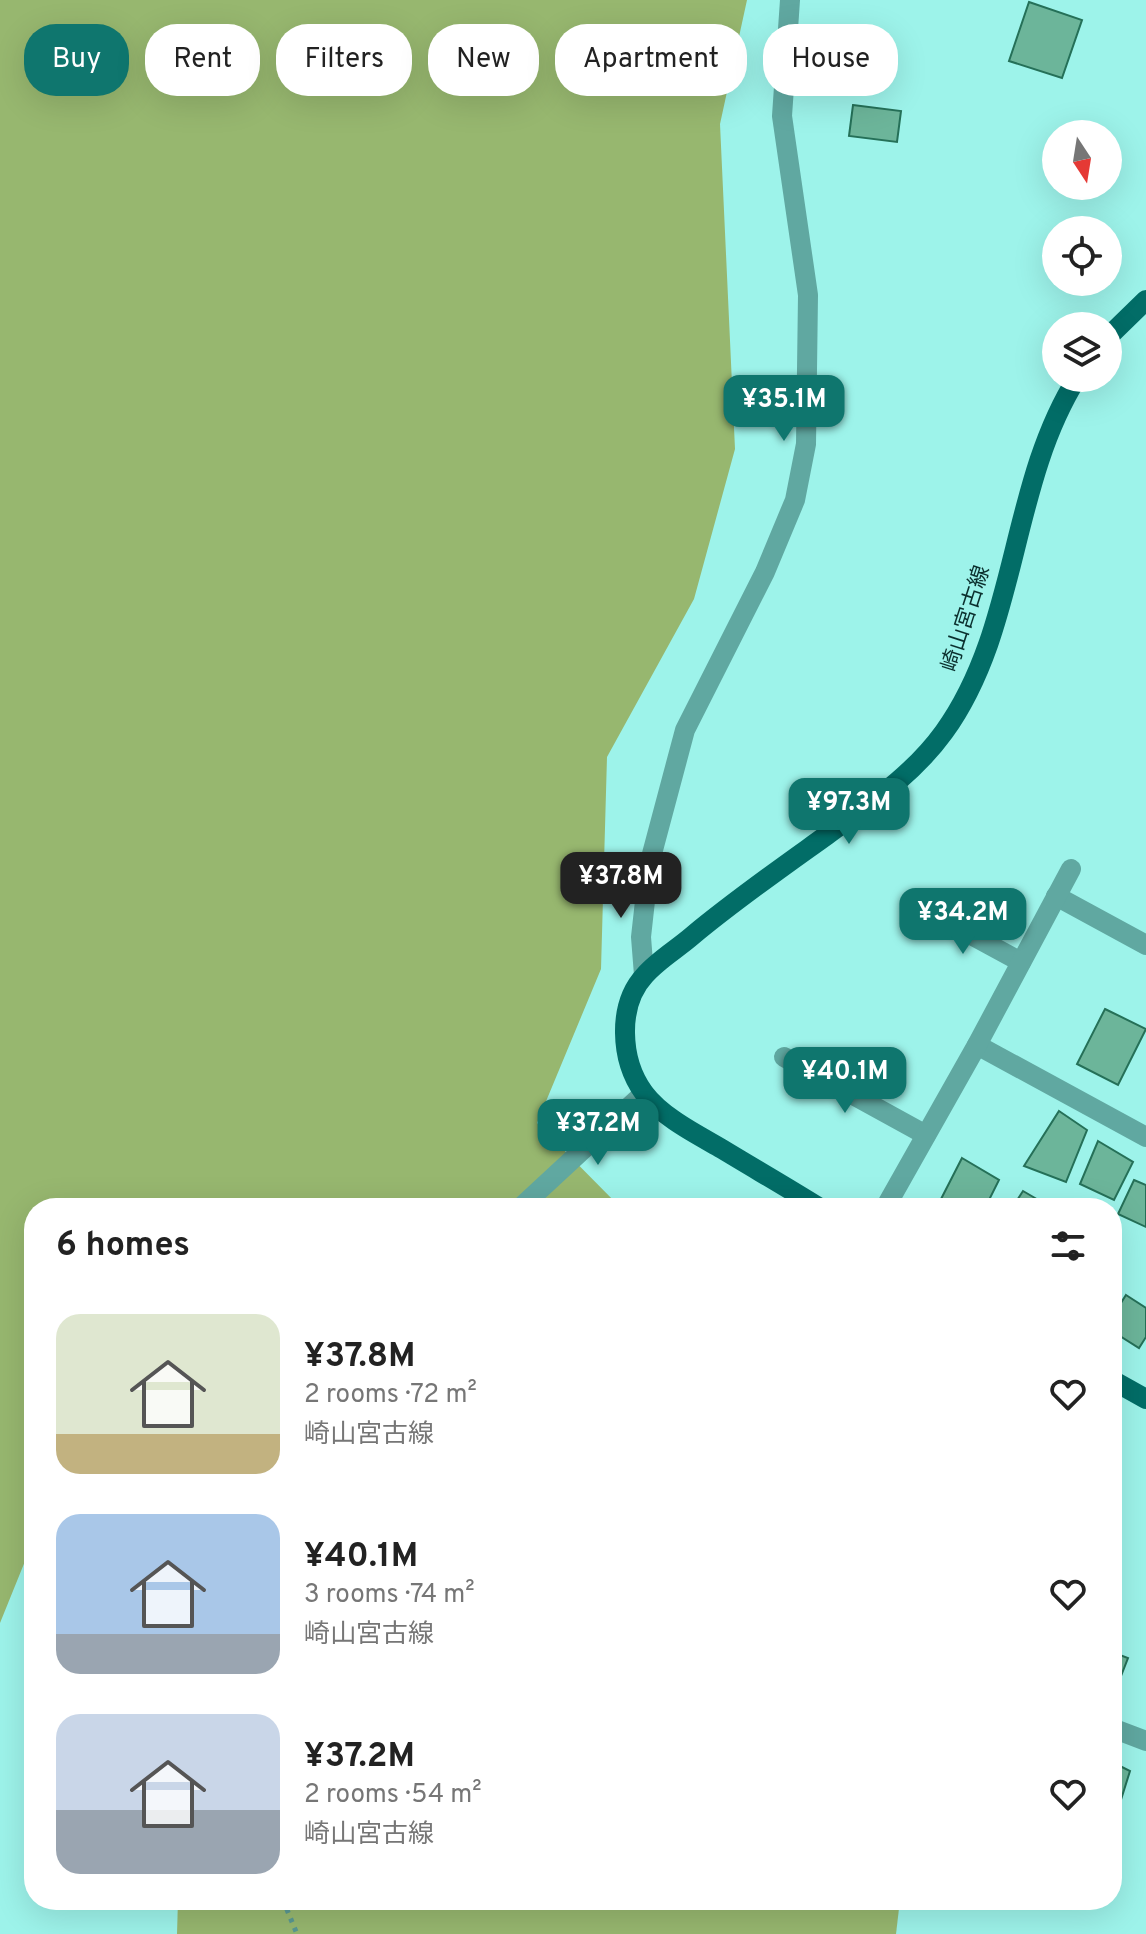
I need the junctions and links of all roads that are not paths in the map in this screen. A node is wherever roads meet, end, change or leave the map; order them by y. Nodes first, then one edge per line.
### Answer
1 (790, 0) edge
2 (1146, 300) edge
3 (1122, 323) edge
4 (1068, 392) edge
5 (1071, 869) dead end
6 (1056, 896) junction
7 (927, 911) dead end
8 (1146, 945) edge
9 (1021, 962) junction
10 (644, 975) junction
11 (977, 1045) junction
12 (784, 1057) dead end
13 (644, 1093) junction
14 (926, 1135) junction
15 (1146, 1137) edge
16 (531, 1198) edge
17 (803, 1198) edge
18 (891, 1198) edge
19 (1122, 1386) edge
20 (1146, 1399) edge
21 (1122, 1732) edge
22 (1146, 1741) edge

1 - 10 street
2 - 3 main road
4 - 10 main road, 崎山宮古線
5 - 6 street
6 - 8 street
6 - 9 street
7 - 9 street
9 - 11 street
10 - 13 main road, 崎山宮古線
11 - 14 street
11 - 15 street
12 - 14 street
13 - 16 street
13 - 17 main road, 崎山宮古線
14 - 18 street
19 - 20 main road
21 - 22 street

